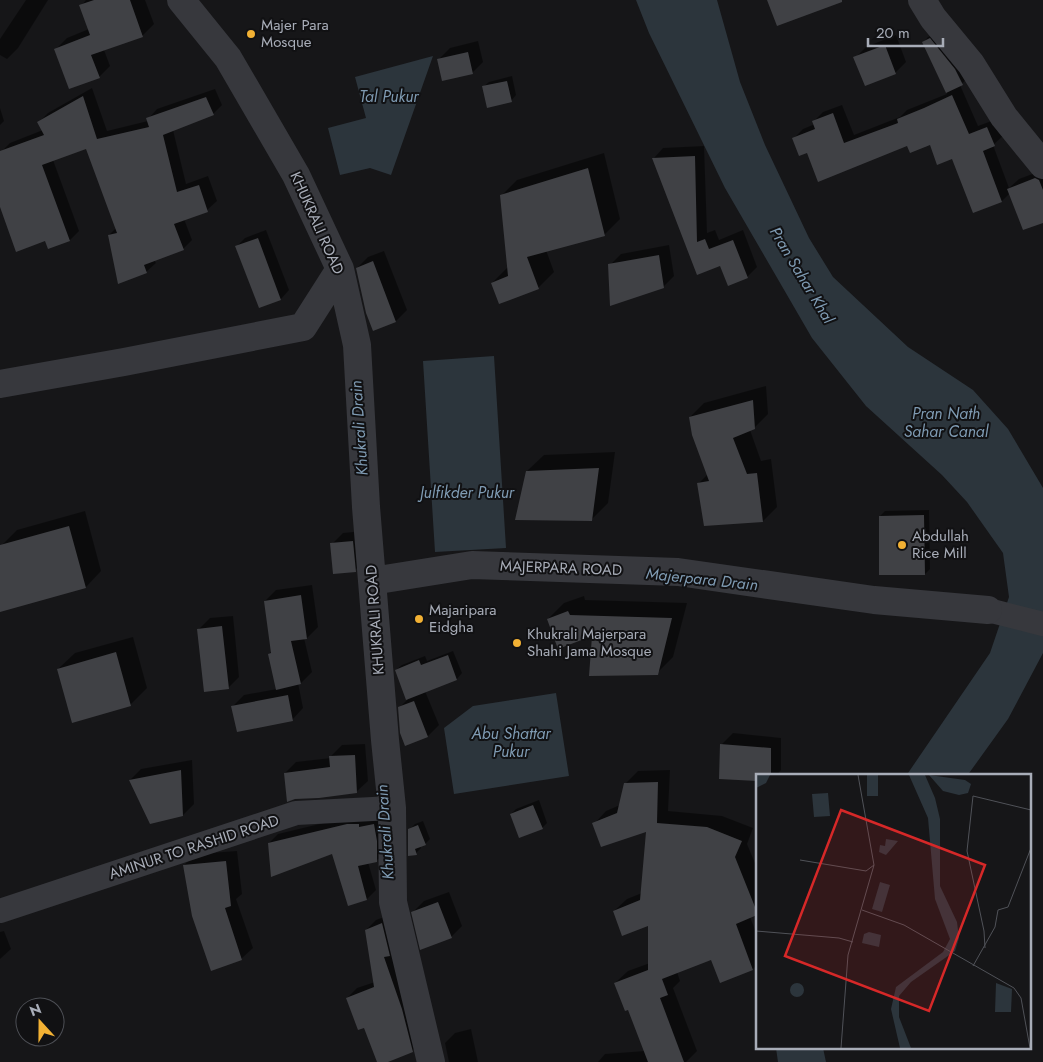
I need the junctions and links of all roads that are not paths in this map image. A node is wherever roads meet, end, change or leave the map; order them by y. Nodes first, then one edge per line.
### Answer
1 (181, 0) edge
2 (922, 0) edge
3 (1043, 165) edge
4 (340, 269) junction
5 (0, 384) edge
6 (372, 581) junction
7 (988, 610) joint
8 (1043, 624) edge
9 (387, 808) junction
10 (0, 911) edge
11 (431, 1062) edge

1 - 4 street, KHUKRALI ROAD
2 - 3 street
4 - 5 street
4 - 6 street, KHUKRALI ROAD
6 - 7 street, MAJERPARA ROAD
6 - 9 street, KHUKRALI ROAD
7 - 8 street
9 - 10 street, AMINUR TO RASHID ROAD
9 - 11 street, KHUKRALI ROAD

